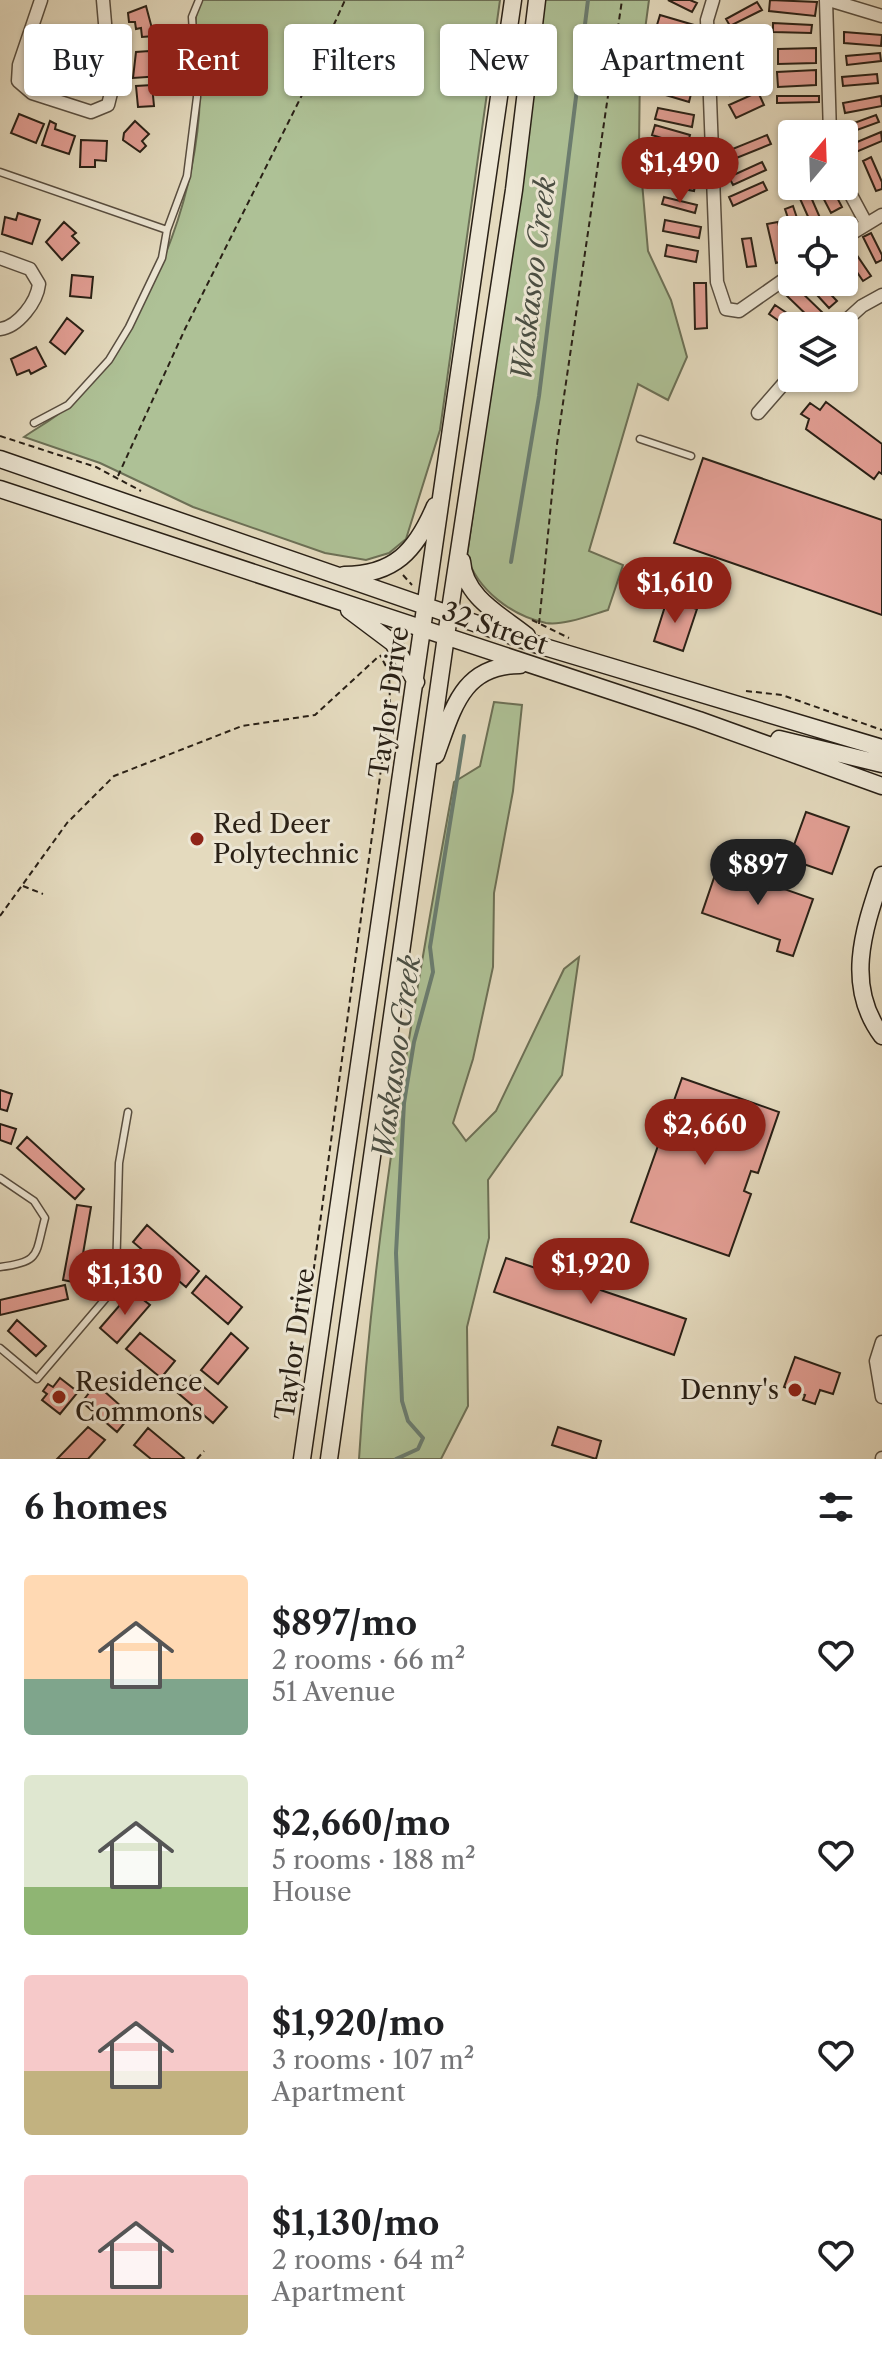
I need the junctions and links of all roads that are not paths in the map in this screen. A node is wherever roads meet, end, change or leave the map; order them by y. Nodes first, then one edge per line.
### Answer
1 (41, 0) edge
2 (103, 0) edge
3 (199, 0) edge
4 (513, 0) edge
5 (537, 0) edge
6 (713, 0) edge
7 (827, 0) edge
8 (882, 16) edge
9 (830, 120) edge
10 (0, 172) edge
11 (854, 200) edge
12 (882, 215) edge
13 (866, 223) junction
14 (858, 228) edge
15 (167, 230) junction
16 (0, 258) edge
17 (778, 284) edge
18 (882, 295) edge
19 (855, 312) edge
20 (0, 329) edge
21 (778, 390) edge
22 (758, 413) dead end
23 (34, 423) dead end
24 (640, 439) dead end
25 (691, 456) dead end
26 (0, 459) edge
27 (444, 482) junction
28 (0, 489) edge
29 (460, 539) junction
30 (329, 575) junction
31 (335, 599) junction
32 (427, 608) junction
33 (449, 615) junction
34 (424, 629) junction
35 (446, 636) junction
36 (538, 645) junction
37 (532, 665) junction
38 (416, 682) junction
39 (699, 720) junction
40 (882, 748) edge
41 (882, 764) edge
42 (882, 786) edge
43 (424, 787) junction
44 (882, 875) edge
45 (882, 1036) edge
46 (128, 1112) dead end
47 (0, 1178) edge
48 (0, 1267) edge
49 (882, 1342) edge
50 (0, 1348) edge
51 (882, 1397) edge
52 (302, 1459) edge
53 (329, 1459) edge

1 - 2 street
3 - 15 lane
4 - 27 main road, Taylor Drive
5 - 29 main road, Taylor Drive
6 - 17 street
7 - 8 street
7 - 9 street
10 - 15 lane
11 - 13 street
12 - 13 street
13 - 14 street
15 - 23 lane
16 - 20 street
18 - 19 street
21 - 22 street
24 - 25 lane
26 - 30 main road, 32 Street
27 - 30 main road
27 - 32 main road, Taylor Drive
28 - 31 main road, 32 Street
29 - 33 main road, Taylor Drive
29 - 36 main road
30 - 32 main road, 32 Street
31 - 34 main road, 32 Street
31 - 38 main road
32 - 33 main road, 32 Street
32 - 34 main road, Taylor Drive
33 - 35 main road, Taylor Drive
33 - 36 main road, 32 Street
34 - 35 main road, 32 Street
34 - 38 main road, Taylor Drive
35 - 37 main road, 32 Street
35 - 43 main road, Taylor Drive
36 - 40 main road, 32 Street
37 - 39 main road, 32 Street
37 - 43 main road
38 - 52 main road, Taylor Drive
39 - 41 main road
39 - 42 main road, 32 Street
43 - 53 main road, Taylor Drive
44 - 45 main road
46 - 50 lane
47 - 48 lane
49 - 51 street

